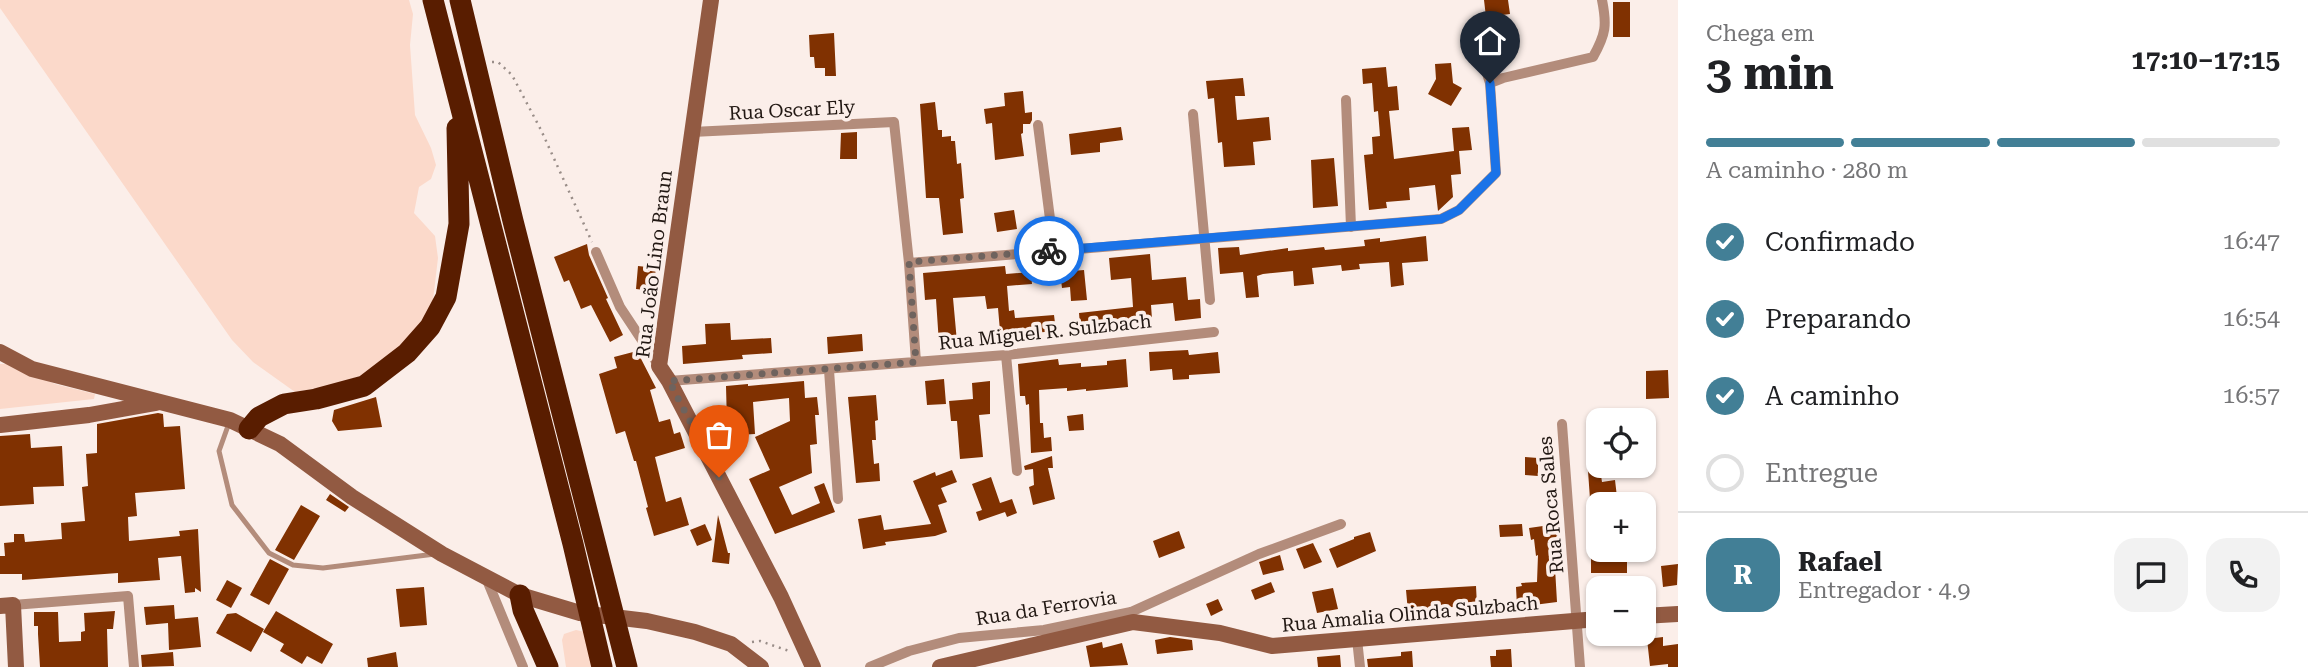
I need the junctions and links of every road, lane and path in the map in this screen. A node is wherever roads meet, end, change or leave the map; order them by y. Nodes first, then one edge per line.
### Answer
1 (433, 0) edge
2 (460, 0) edge
3 (711, 0) edge
4 (1602, 0) edge
5 (476, 61) junction
6 (1484, 64) dead end
7 (1490, 83) junction
8 (456, 91) junction
9 (1346, 100) dead end
10 (1193, 114) dead end
11 (1038, 125) dead end
12 (692, 132) junction
13 (1351, 227) junction
14 (1203, 237) junction
15 (1054, 250) junction
16 (596, 252) joint
17 (909, 262) junction
18 (1210, 300) dead end
19 (1214, 332) dead end
20 (0, 352) edge
21 (1006, 355) junction
22 (916, 362) junction
23 (659, 366) junction
24 (829, 370) junction
25 (669, 381) junction
26 (162, 402) junction
27 (240, 424) junction
28 (1562, 424) dead end
29 (0, 425) edge
30 (1017, 471) dead end
31 (838, 499) dead end
32 (1341, 524) dead end
33 (442, 554) junction
34 (488, 580) junction
35 (520, 596) junction
36 (7, 605) edge
37 (1678, 614) edge
38 (1656, 615) edge
39 (1132, 617) junction
40 (1578, 620) junction
41 (1586, 620) edge
42 (1357, 639) junction
43 (732, 644) junction
44 (625, 657) edge
45 (601, 660) edge
46 (812, 664) edge
47 (16, 667) edge
48 (134, 667) edge
49 (523, 667) edge
50 (548, 667) edge
51 (761, 667) edge
52 (870, 667) edge
53 (940, 667) edge
54 (1360, 667) edge
55 (1580, 667) edge

1 - 8 highway
2 - 5 highway
3 - 12 street, Rua João Lino Braun
4 - 7 street
5 - 16 path
5 - 44 highway
6 - 7 street
7 - 13 street
8 - 27 highway
8 - 45 highway
9 - 13 street
10 - 14 street
11 - 15 street
12 - 17 street, Rua Oscar Ely
12 - 23 street, Rua João Lino Braun
13 - 14 street
14 - 15 street
14 - 18 street
15 - 17 street
16 - 23 street
17 - 22 street
19 - 21 street, Rua Miguel R. Sulzbach
20 - 26 street
21 - 22 street, Rua Miguel R. Sulzbach
21 - 30 street
22 - 24 street, Rua Miguel R. Sulzbach
23 - 25 street, Rua João Lino Braun
24 - 25 street, Rua Miguel R. Sulzbach
24 - 31 street
25 - 46 street, Rua João Lino Braun
26 - 27 street
26 - 29 street
27 - 33 street
27 - 33 lane
28 - 40 street, Rua Roca Sales
32 - 39 street, Rua da Ferrovia
33 - 34 street
34 - 35 street
34 - 49 street
35 - 43 street
35 - 50 highway
36 - 47 street
36 - 48 street
37 - 38 street
39 - 42 street, Rua Amalia Olinda Sulzbach
39 - 52 street, Rua da Ferrovia
39 - 53 street, Rua Amalia Olinda Sulzbach
40 - 41 street, Rua Amalia Olinda Sulzbach
40 - 42 street, Rua Amalia Olinda Sulzbach
40 - 55 street, Rua Roca Sales
42 - 54 street
43 - 46 path
43 - 51 street

